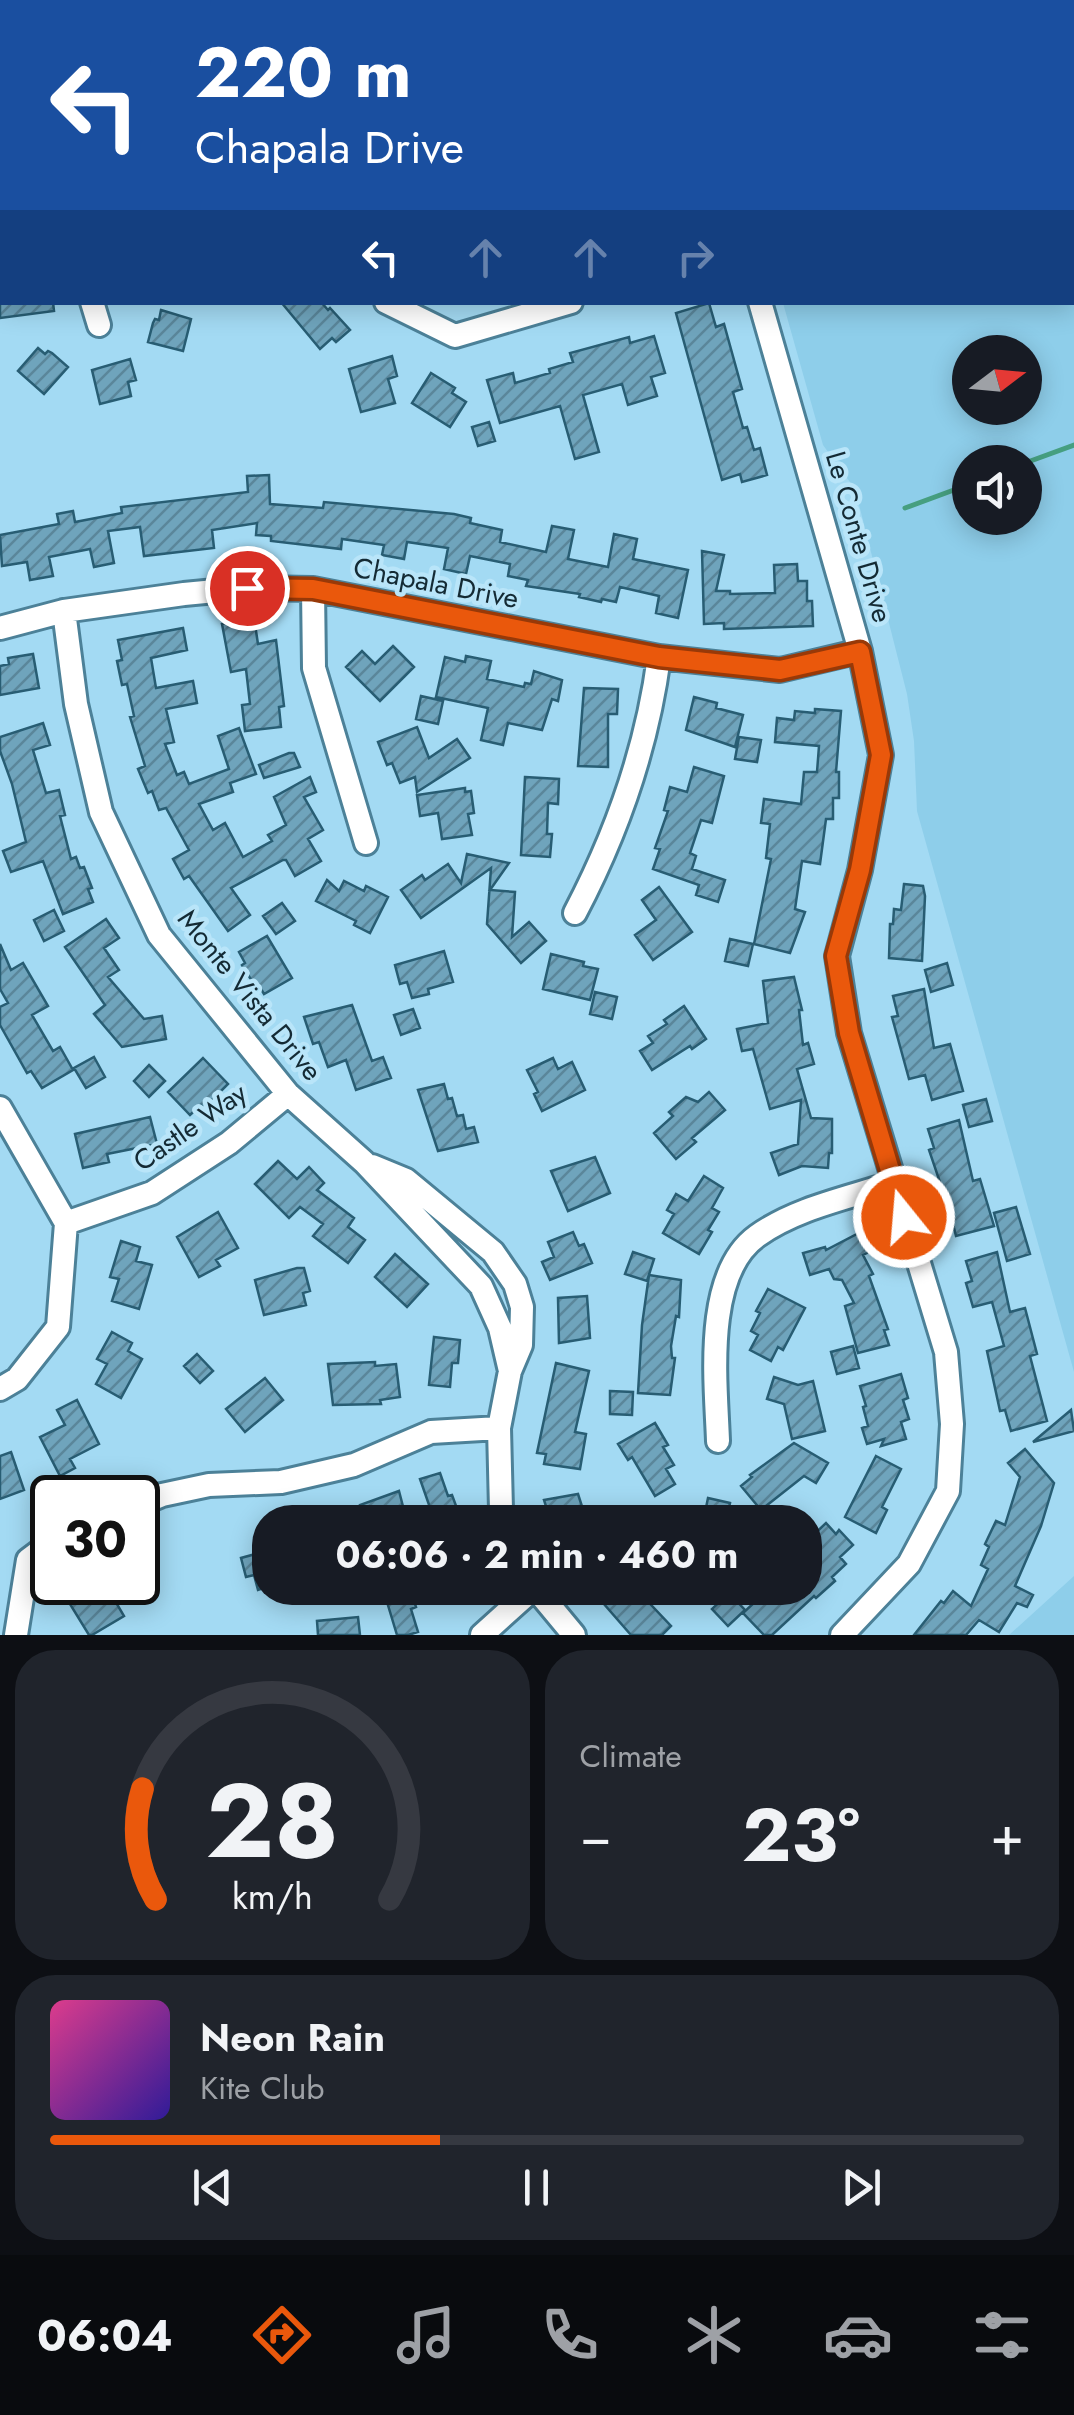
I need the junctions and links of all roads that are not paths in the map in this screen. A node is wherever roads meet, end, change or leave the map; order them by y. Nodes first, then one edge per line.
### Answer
1 (93, 305) edge
2 (389, 305) edge
3 (561, 305) edge
4 (761, 305) edge
5 (99, 326) dead end
6 (313, 589) junction
7 (64, 611) junction
8 (0, 628) edge
9 (860, 652) junction
10 (659, 657) junction
11 (366, 843) dead end
12 (575, 914) dead end
13 (288, 1094) junction
14 (0, 1108) edge
15 (893, 1183) junction
16 (66, 1223) junction
17 (0, 1389) edge
18 (499, 1428) junction
19 (718, 1441) dead end
20 (160, 1496) edge
21 (500, 1505) edge
22 (30, 1558) edge
23 (516, 1605) edge
24 (549, 1605) edge
25 (16, 1635) edge
26 (482, 1635) edge
27 (574, 1635) edge
28 (842, 1635) edge

1 - 5 street
2 - 3 street
4 - 9 street, Le Conte Drive
6 - 7 street, Chapala Drive
6 - 10 street, Chapala Drive
6 - 11 street
7 - 8 street, Chapala Drive
7 - 13 street, Monte Vista Drive
9 - 10 street, Chapala Drive
9 - 15 street, Le Conte Drive
10 - 12 street
13 - 16 street, Castle Way
13 - 18 street, Monte Vista Drive
14 - 16 street
15 - 19 street
15 - 28 street, Le Conte Drive
16 - 17 street
18 - 20 street
18 - 21 street, Monte Vista Drive
22 - 25 street
23 - 26 street
24 - 27 street

